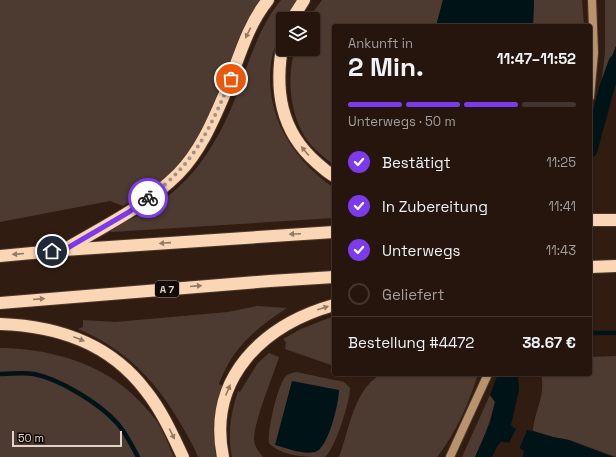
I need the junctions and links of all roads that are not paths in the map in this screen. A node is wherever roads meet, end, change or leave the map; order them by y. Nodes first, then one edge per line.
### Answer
1 (268, 0) edge
2 (304, 0) edge
3 (592, 0) edge
4 (296, 12) edge
5 (280, 56) edge
6 (592, 75) edge
7 (332, 174) edge
8 (592, 220) edge
9 (616, 220) edge
10 (332, 232) edge
11 (64, 250) junction
12 (0, 256) edge
13 (616, 266) edge
14 (592, 267) edge
15 (332, 277) edge
16 (0, 303) edge
17 (332, 306) edge
18 (0, 324) edge
19 (487, 376) edge
20 (184, 457) edge
21 (223, 457) edge
22 (450, 457) edge

1 -> 11 highway
2 - 4 highway
3 - 6 main road
7 -> 5 highway
8 - 9 highway
10 -> 11 highway
11 -> 12 highway
13 - 14 highway
16 -> 15 highway, A 7
21 -> 17 highway
18 -> 20 highway
19 - 22 main road

